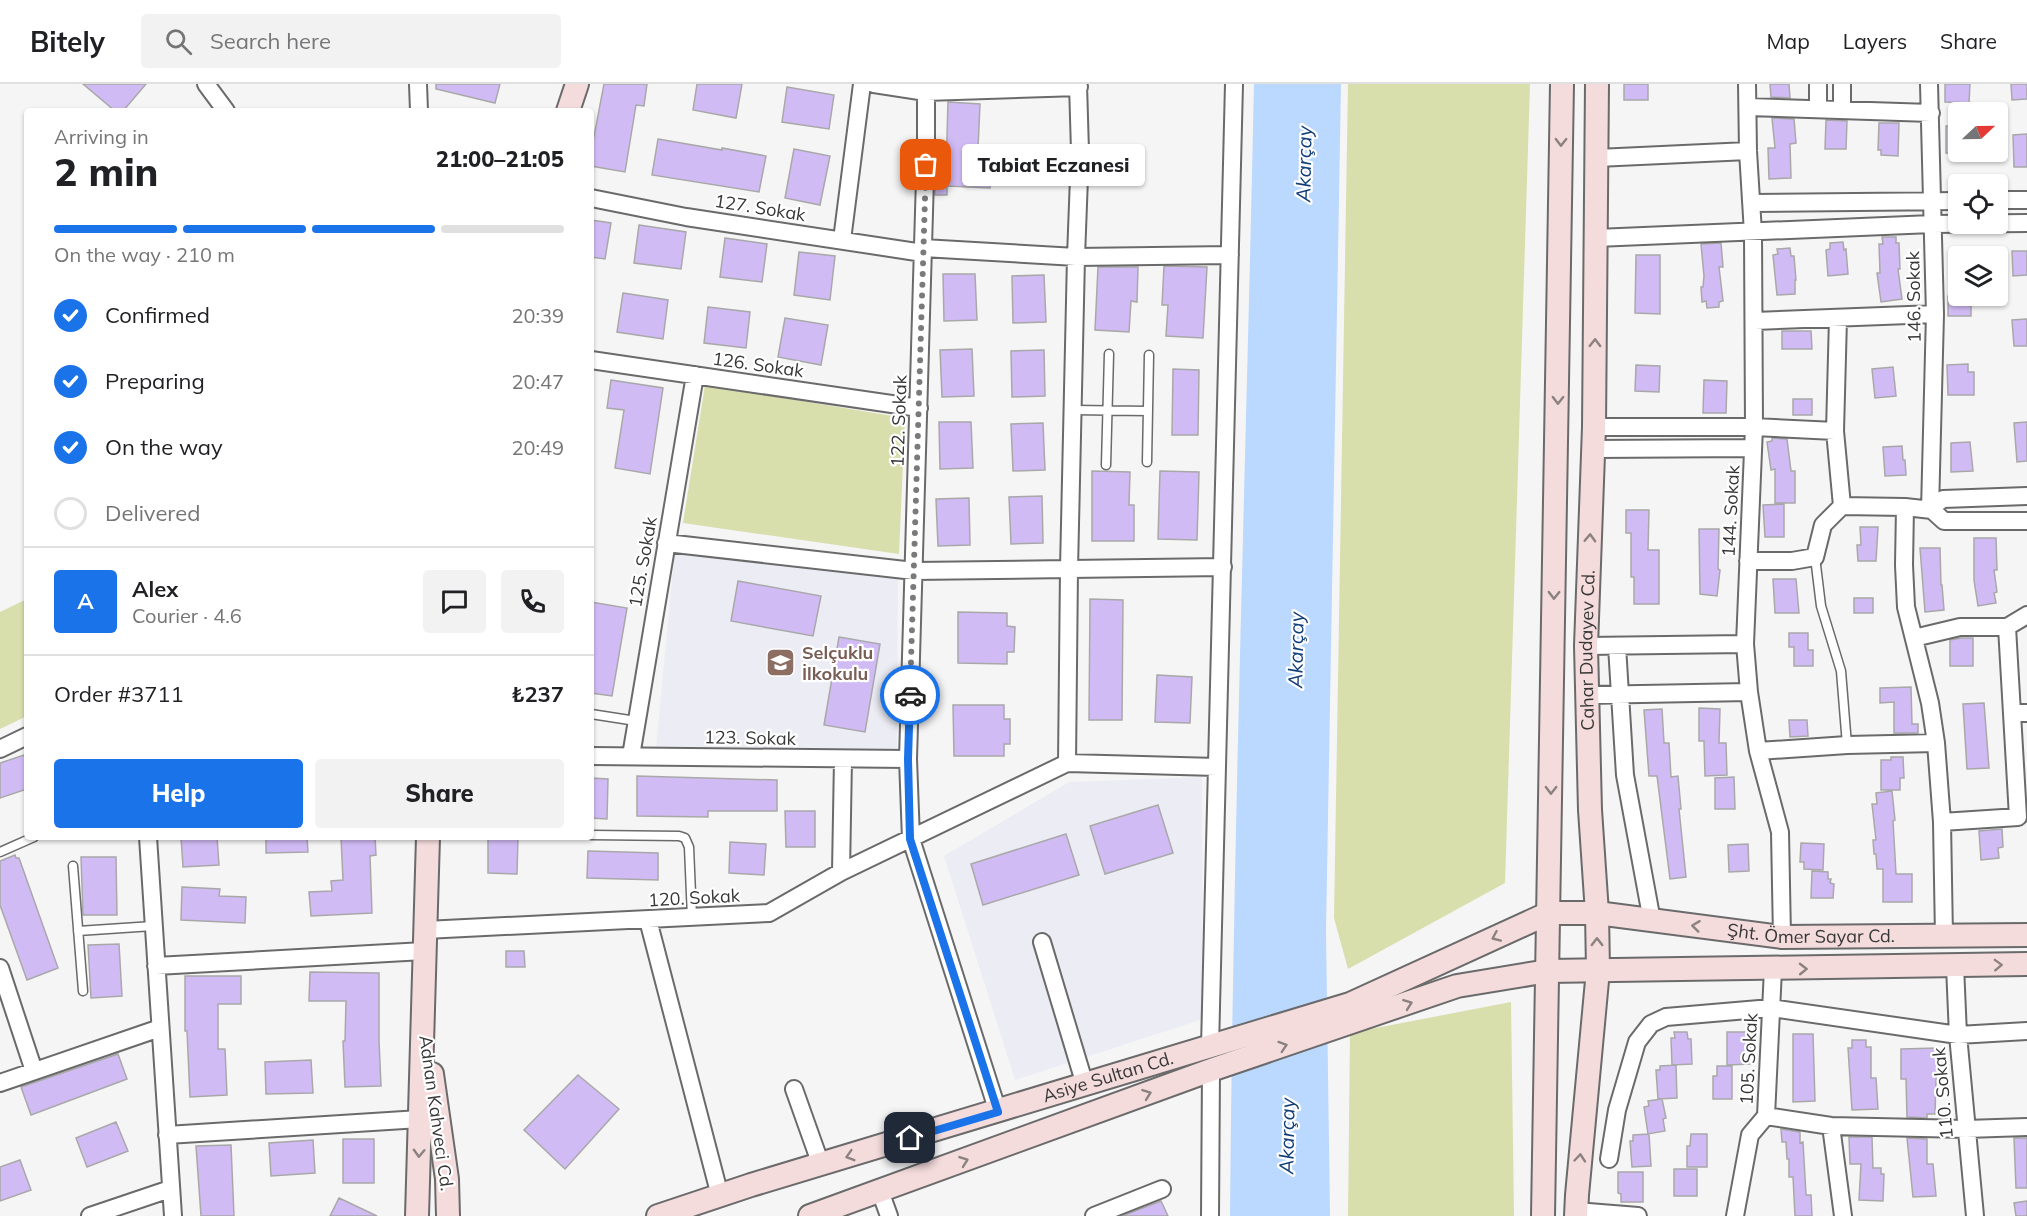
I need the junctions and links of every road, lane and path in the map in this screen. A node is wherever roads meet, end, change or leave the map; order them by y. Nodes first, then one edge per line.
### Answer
1 (206, 84) edge
2 (418, 84) edge
3 (577, 84) edge
4 (862, 84) edge
5 (874, 84) edge
6 (1234, 84) edge
7 (1562, 84) edge
8 (1597, 84) edge
9 (1747, 84) edge
10 (1818, 84) edge
11 (1842, 84) edge
12 (1929, 84) edge
13 (1078, 86) edge
14 (926, 88) edge
15 (1748, 107) junction
16 (224, 108) edge
17 (419, 108) edge
18 (569, 108) edge
19 (1818, 109) junction
20 (1842, 110) junction
21 (1931, 113) junction
22 (1748, 152) junction
23 (1597, 158) junction
24 (594, 199) edge
25 (2008, 200) edge
26 (2027, 200) edge
27 (1948, 201) edge
28 (1932, 202) junction
29 (1751, 203) junction
30 (2027, 223) edge
31 (1932, 224) junction
32 (1754, 233) junction
33 (1596, 238) junction
34 (842, 240) junction
35 (923, 250) junction
36 (1230, 255) junction
37 (1076, 257) junction
38 (1935, 314) junction
39 (1838, 318) junction
40 (1755, 321) junction
41 (1109, 354) dead end
42 (1149, 355) dead end
43 (594, 360) edge
44 (695, 375) junction
45 (919, 408) junction
46 (1073, 410) junction
47 (1107, 410) junction
48 (1148, 411) junction
49 (1754, 427) junction
50 (1835, 431) junction
51 (1593, 438) junction
52 (1754, 448) junction
53 (1147, 462) dead end
54 (1106, 465) dead end
55 (2027, 496) edge
56 (1842, 506) junction
57 (1905, 507) junction
58 (1931, 510) junction
59 (2027, 521) edge
60 (666, 543) junction
61 (1815, 557) junction
62 (1748, 561) junction
63 (1223, 567) junction
64 (1070, 569) junction
65 (914, 571) junction
66 (2027, 615) edge
67 (2007, 627) junction
68 (1914, 638) junction
69 (1745, 644) junction
70 (1586, 646) junction
71 (1617, 646) junction
72 (1749, 692) junction
73 (1618, 694) junction
74 (1587, 695) junction
75 (2019, 713) edge
76 (594, 714) edge
77 (636, 721) junction
78 (24, 737) edge
79 (1936, 743) junction
80 (1847, 745) junction
81 (0, 749) edge
82 (1758, 751) junction
83 (594, 756) edge
84 (631, 756) junction
85 (843, 759) junction
86 (908, 759) junction
87 (1067, 763) junction
88 (1217, 767) junction
89 (2022, 816) edge
90 (1942, 822) junction
91 (594, 835) edge
92 (910, 839) junction
93 (27, 840) edge
94 (148, 840) edge
95 (428, 840) edge
96 (0, 852) edge
97 (73, 866) dead end
98 (841, 872) junction
99 (1549, 913) junction
100 (1598, 914) junction
101 (692, 918) junction
102 (648, 920) junction
103 (1652, 921) junction
104 (153, 926) junction
105 (78, 931) junction
106 (2027, 935) edge
107 (1782, 937) junction
108 (1944, 937) junction
109 (424, 940) junction
110 (1042, 942) dead end
111 (2027, 964) edge
112 (156, 966) junction
113 (1955, 966) junction
114 (0, 968) edge
115 (1773, 969) junction
116 (1598, 970) junction
117 (1548, 972) junction
118 (83, 991) dead end
119 (1771, 1008) junction
120 (422, 1011) junction
121 (1351, 1014) junction
122 (160, 1028) junction
123 (2027, 1031) edge
124 (1958, 1035) junction
125 (1219, 1044) junction
126 (1219, 1068) junction
127 (34, 1071) junction
128 (0, 1083) edge
129 (1085, 1086) junction
130 (794, 1089) dead end
131 (998, 1112) junction
132 (1766, 1116) junction
133 (420, 1119) junction
134 (1832, 1126) junction
135 (2027, 1128) edge
136 (1966, 1129) junction
137 (167, 1135) junction
138 (1609, 1159) dead end
139 (822, 1165) junction
140 (170, 1189) junction
141 (1162, 1189) dead end
142 (880, 1191) junction
143 (720, 1196) junction
144 (1576, 1214) edge
145 (90, 1216) edge
146 (173, 1216) edge
147 (417, 1216) edge
148 (448, 1216) edge
149 (658, 1216) edge
150 (810, 1216) edge
151 (889, 1216) edge
152 (1094, 1216) edge
153 (1210, 1216) edge
154 (1544, 1216) edge
155 (1638, 1216) edge
156 (1735, 1216) edge
157 (1843, 1216) edge
158 (1975, 1216) edge

1 - 16 street
2 - 17 street
3 - 18 main road
4 - 34 street
5 - 14 street
6 - 36 street
7 -> 99 main road, Cahar Dudayev Cd.
8 - 23 main road, Cahar Dudayev Cd.
9 - 15 street, 144. Sokak
10 - 19 street
11 - 20 street
12 - 21 street, 146. Sokak
13 - 14 street
13 - 37 street
14 - 35 street, 122. Sokak
15 - 19 street
15 - 22 street, 144. Sokak
19 - 20 street
20 - 21 street
21 - 28 street, 146. Sokak
22 - 23 street
22 - 29 street, 144. Sokak
23 - 33 main road, Cahar Dudayev Cd.
24 - 34 street, 127. Sokak
25 - 26 street
27 - 28 street
28 - 29 street
28 - 31 street, 146. Sokak
29 - 32 street, 144. Sokak
30 - 31 street
31 - 32 street
31 - 38 street, 146. Sokak
32 - 33 street
32 - 40 street, 144. Sokak
51 -> 33 main road, Cahar Dudayev Cd.
34 - 35 street, 127. Sokak
35 - 37 street, 127. Sokak
35 - 45 street, 122. Sokak
36 - 37 street, 127. Sokak
36 - 63 street
37 - 46 street
38 - 39 street
38 - 58 street, 146. Sokak
39 - 40 street
39 - 50 street
40 - 49 street, 144. Sokak
41 - 47 lane
42 - 48 lane
43 - 44 street, 126. Sokak
44 - 45 street, 126. Sokak
44 - 60 street, 125. Sokak
45 - 65 street, 122. Sokak
46 - 47 lane
46 - 64 street
47 - 48 lane
47 - 54 lane
48 - 53 lane
49 - 50 street
49 - 51 street
49 - 52 street, 144. Sokak
50 - 56 street
51 - 52 street
70 -> 51 main road, Cahar Dudayev Cd.
52 - 62 street, 144. Sokak
55 - 58 street
56 - 57 street
56 - 61 street
57 - 58 street
57 - 68 street
58 - 59 street
60 - 65 street
60 - 77 street, 125. Sokak
61 - 62 street
61 - 80 lane
62 - 69 street, 144. Sokak
63 - 64 street
63 - 88 street
64 - 65 street
64 - 87 street
65 - 86 street, 122. Sokak
66 - 67 street
67 - 68 street
67 - 75 street
68 - 79 street
69 - 71 street
69 - 72 street, 144. Sokak
70 - 71 street
70 - 74 main road, Cahar Dudayev Cd.
71 - 73 street
72 - 73 street
72 - 82 street, 144. Sokak
73 - 74 street
73 - 103 street
74 - 100 main road, Cahar Dudayev Cd.
75 - 89 street
76 - 77 lane
77 - 84 street, 125. Sokak
78 - 81 street
79 - 80 street
79 - 90 street
80 - 82 street
82 - 107 street, 144. Sokak
83 - 84 street, 123. Sokak
84 - 85 street, 123. Sokak
85 - 86 street, 123. Sokak
85 - 98 street
86 - 92 street, 122. Sokak
87 - 88 street
87 - 92 street, 120. Sokak
88 - 125 street
89 - 90 street
90 - 108 street
91 - 101 lane
92 - 98 street, 120. Sokak
92 - 131 street, 122. Sokak
93 - 96 lane
94 - 104 street
95 - 109 main road, Adnan Kahveci Cd.
97 - 105 lane
98 - 101 street, 120. Sokak
99 - 100 main road, Şht. Ömer Sayar Cd.
99 - 117 main road, Cahar Dudayev Cd.
99 -> 121 main road, Asiye Sultan Cd.
100 - 103 main road, Şht. Ömer Sayar Cd.
116 -> 100 main road, Cahar Dudayev Cd.
101 - 102 street, 120. Sokak
102 - 109 street, 120. Sokak
102 - 143 street
107 -> 103 main road, Şht. Ömer Sayar Cd.
104 - 105 lane
104 - 112 street
105 - 118 lane
106 - 108 main road, Şht. Ömer Sayar Cd.
107 - 108 main road, Şht. Ömer Sayar Cd.
109 - 112 street, 120. Sokak
109 - 120 main road, Adnan Kahveci Cd.
110 - 129 street
113 -> 111 main road, Şht. Ömer Sayar Cd.
112 - 122 street
115 -> 113 main road, Şht. Ömer Sayar Cd.
113 - 124 street, 110. Sokak
114 - 127 street
115 - 116 main road, Şht. Ömer Sayar Cd.
115 - 119 street, 105. Sokak
116 - 117 main road, Şht. Ömer Sayar Cd.
144 -> 116 main road, Cahar Dudayev Cd.
121 -> 117 main road, Asiye Sultan Cd.
117 - 154 main road, Cahar Dudayev Cd.
119 - 124 street
119 - 132 street, 105. Sokak
119 - 138 street
120 - 133 main road, Adnan Kahveci Cd.
120 - 148 main road, Adnan Kahveci Cd.
121 - 125 main road, Asiye Sultan Cd.
126 -> 121 main road, Asiye Sultan Cd.
122 - 127 street
122 - 137 street
123 - 124 street
124 - 136 street, 110. Sokak
125 - 129 main road, Asiye Sultan Cd.
142 -> 126 main road, Asiye Sultan Cd.
126 - 153 street
127 - 128 street
129 - 131 main road, Asiye Sultan Cd.
130 - 139 street
131 -> 139 main road, Asiye Sultan Cd.
132 - 134 street
132 - 156 street, 105. Sokak
133 - 137 street
133 -> 147 main road, Adnan Kahveci Cd.
134 - 136 street
134 - 157 street
135 - 136 street
136 - 158 street, 110. Sokak
137 - 140 street
139 - 143 main road, Asiye Sultan Cd.
140 - 145 street
140 - 146 street
141 - 152 street
142 - 150 main road, Asiye Sultan Cd.
142 - 151 street
143 - 149 main road, Asiye Sultan Cd.
144 - 155 street

